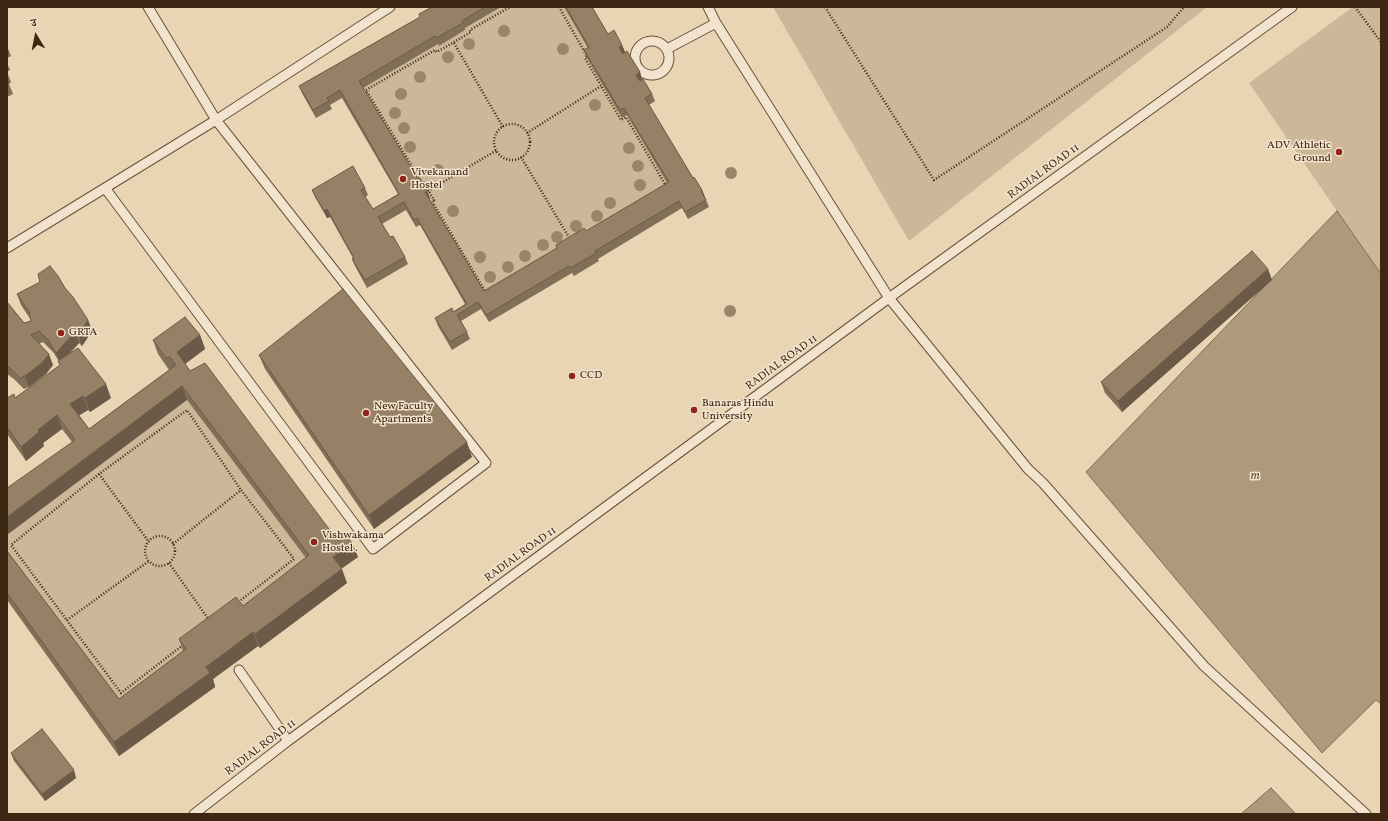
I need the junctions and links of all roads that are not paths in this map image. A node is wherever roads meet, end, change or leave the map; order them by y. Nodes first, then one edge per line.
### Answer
1 (148, 7) edge
2 (390, 7) edge
3 (708, 7) edge
4 (1292, 7) edge
5 (716, 23) junction
6 (667, 49) dead end
7 (216, 120) junction
8 (105, 188) junction
9 (7, 248) edge
10 (889, 298) junction
11 (240, 670) dead end
12 (288, 741) junction
13 (194, 814) edge
14 (1366, 814) edge

1 - 7 lane
2 - 7 lane
3 - 5 lane
4 - 10 lane, RADIAL ROAD 11
5 - 6 lane
5 - 10 lane
7 - 8 lane
7 - 8 lane
8 - 9 lane
10 - 12 lane, RADIAL ROAD 11
10 - 14 lane
11 - 12 lane
12 - 13 lane, RADIAL ROAD 11

